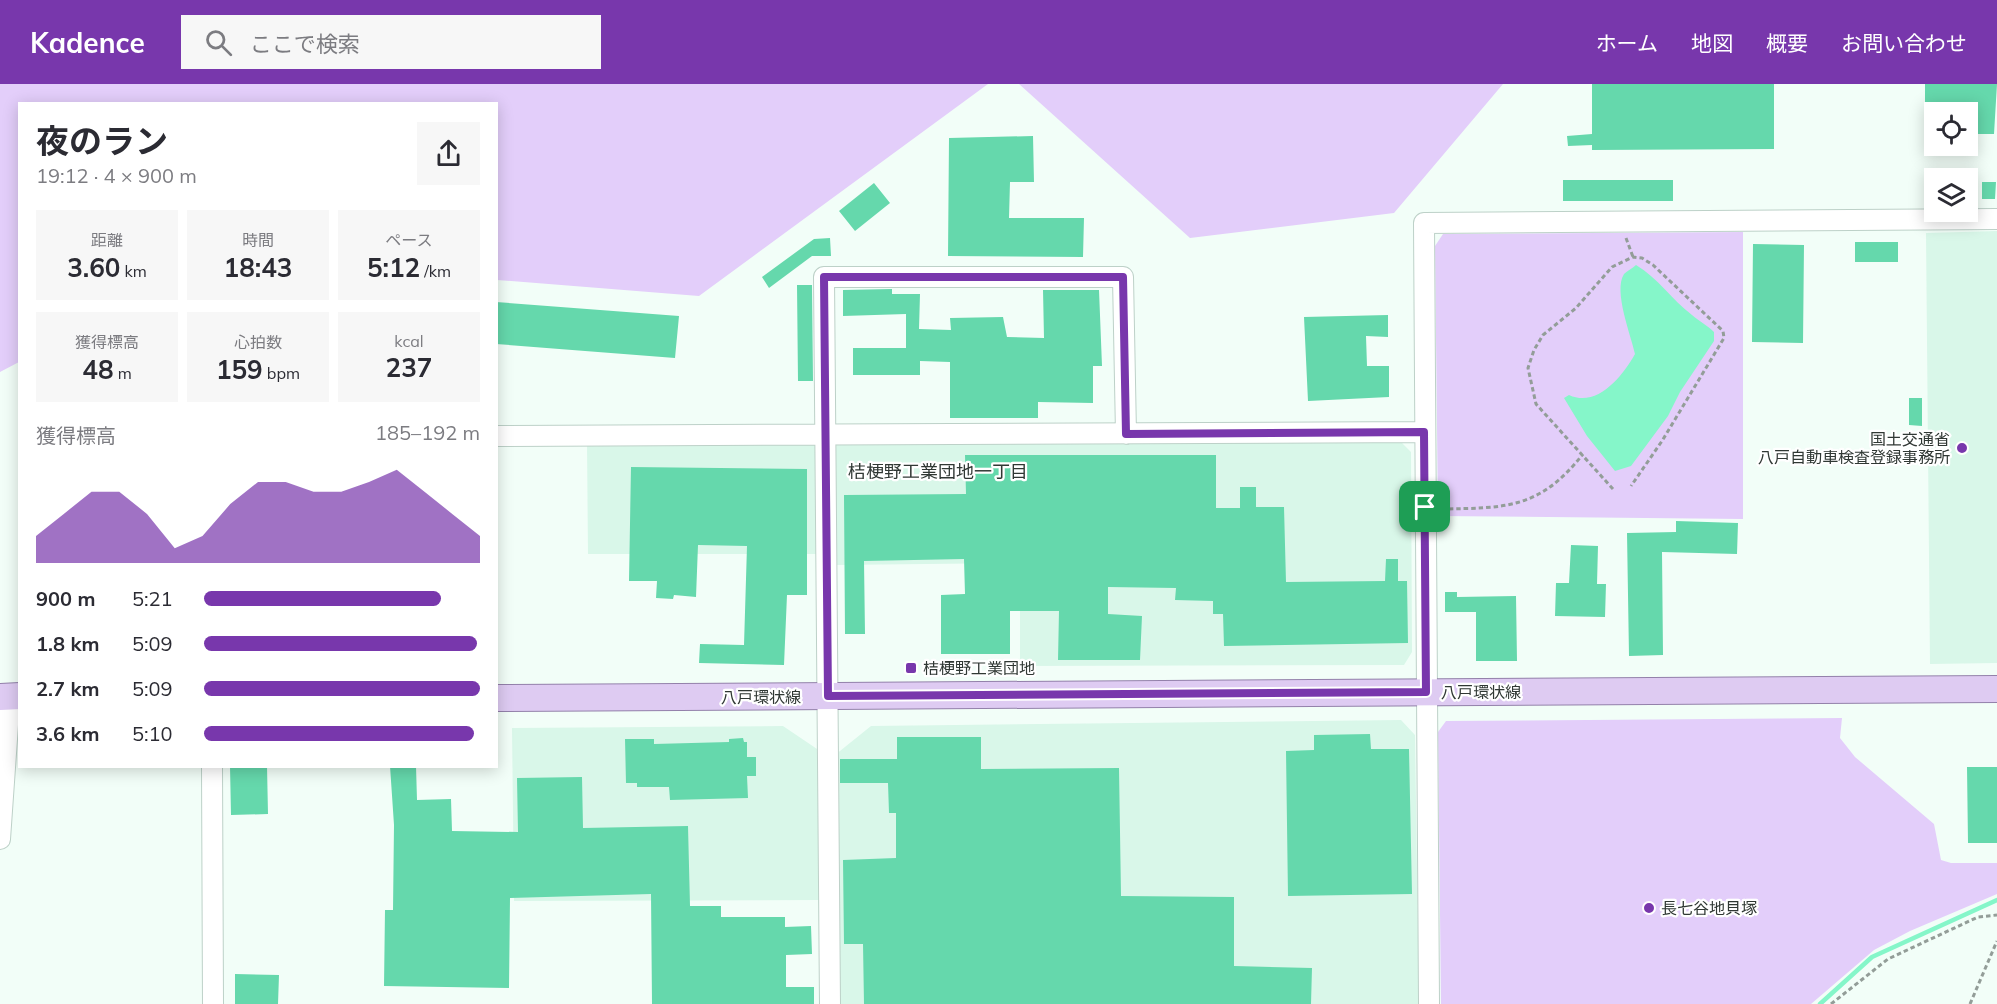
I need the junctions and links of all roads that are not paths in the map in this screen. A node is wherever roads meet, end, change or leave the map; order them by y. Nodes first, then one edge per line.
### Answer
1 (1997, 219) edge
2 (1424, 432) junction
3 (1126, 434) junction
4 (825, 435) junction
5 (498, 436) edge
6 (1997, 689) edge
7 (1426, 692) junction
8 (7, 696) edge
9 (828, 696) junction
10 (498, 698) edge
11 (212, 768) edge
12 (0, 839) edge
13 (213, 1004) edge
14 (830, 1004) edge
15 (1429, 1004) edge

1 - 2 street
2 - 3 street
2 - 7 street
3 - 4 street
3 - 4 street
4 - 5 street
4 - 9 street
6 - 7 main road, 八戸環状線
7 - 9 main road, 八戸環状線
7 - 15 street
8 - 12 street
9 - 10 main road, 八戸環状線
9 - 14 street
11 - 13 street

